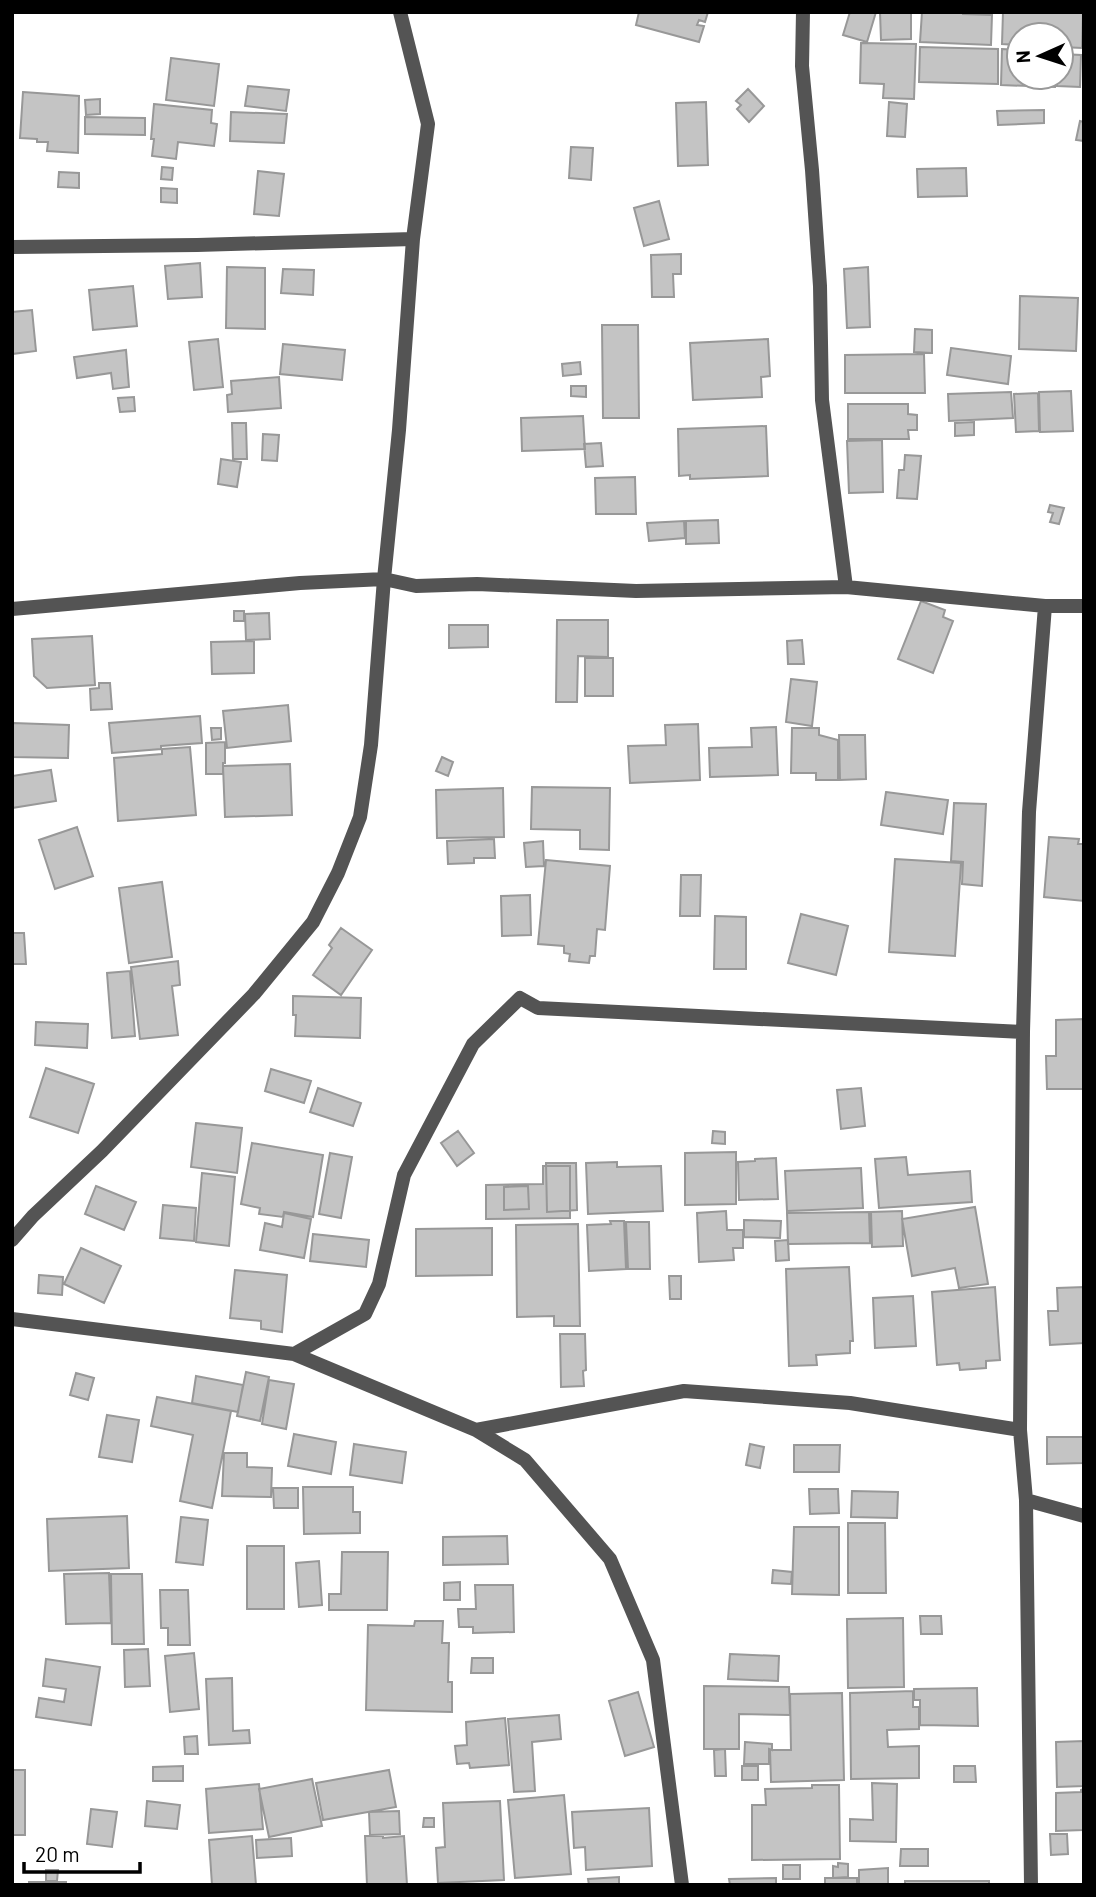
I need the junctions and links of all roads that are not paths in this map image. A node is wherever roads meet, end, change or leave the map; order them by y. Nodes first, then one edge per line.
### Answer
1 (400, 12) edge
2 (803, 12) edge
3 (413, 239) junction
4 (12, 247) edge
5 (384, 579) junction
6 (845, 587) junction
7 (1045, 606) junction
8 (1084, 606) edge
9 (12, 609) edge
10 (1023, 1032) junction
11 (12, 1240) edge
12 (12, 1319) edge
13 (294, 1354) junction
14 (476, 1430) junction
15 (1020, 1430) junction
16 (1026, 1500) junction
17 (1084, 1516) edge
18 (682, 1885) edge
19 (1031, 1885) edge

1 - 3 street
2 - 6 street
3 - 4 street
3 - 5 street
5 - 6 street
5 - 9 street
5 - 11 street
6 - 7 street
7 - 8 street
7 - 10 street
10 - 13 street
10 - 15 street
12 - 13 street
13 - 14 street
14 - 15 street
14 - 18 street
15 - 16 street
16 - 17 street
16 - 19 street

